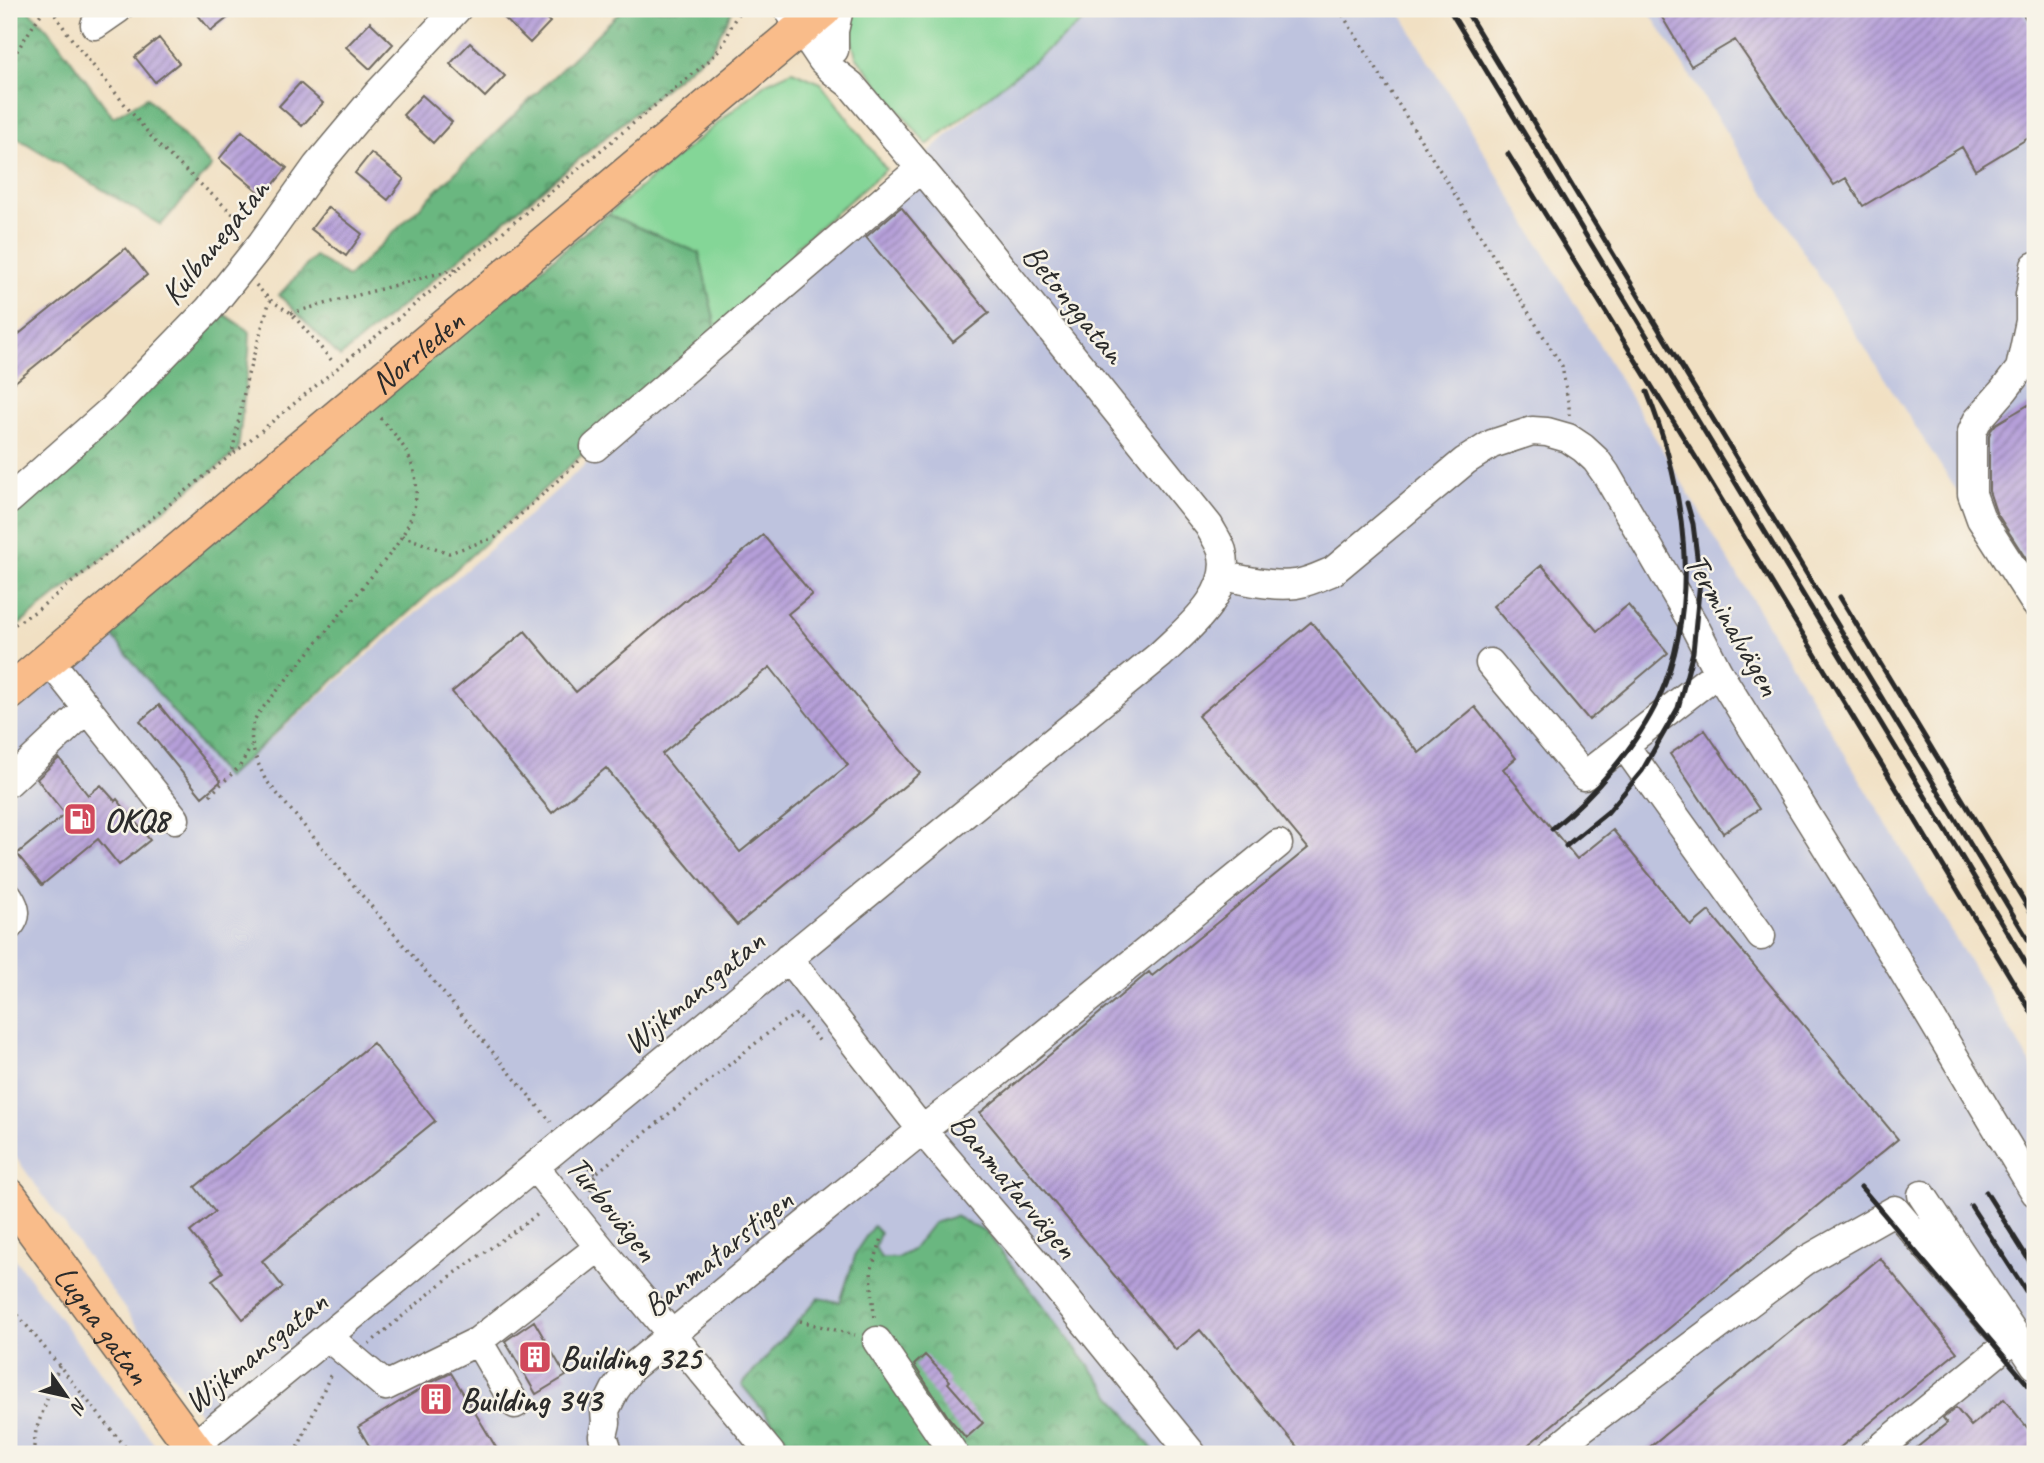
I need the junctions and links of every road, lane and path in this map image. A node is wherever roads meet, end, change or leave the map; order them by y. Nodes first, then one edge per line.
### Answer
1 (44, 9) edge
2 (51, 9) edge
3 (457, 9) edge
4 (741, 9) edge
5 (839, 9) edge
6 (1339, 9) edge
7 (801, 15) edge
8 (828, 55) junction
9 (766, 56) junction
10 (9, 63) edge
11 (921, 168) junction
12 (253, 232) dead end
13 (2035, 266) edge
14 (459, 268) junction
15 (291, 313) junction
16 (333, 362) dead end
17 (376, 414) dead end
18 (1568, 438) junction
19 (595, 446) joint
20 (232, 454) junction
21 (9, 500) edge
22 (402, 536) junction
23 (1223, 576) junction
24 (2035, 603) edge
25 (9, 628) edge
26 (49, 660) junction
27 (1490, 663) dead end
28 (9, 667) edge
29 (1718, 672) junction
30 (9, 693) edge
31 (88, 709) junction
32 (1624, 745) junction
33 (251, 747) junction
34 (9, 782) edge
35 (209, 795) dead end
36 (175, 819) dead end
37 (1278, 844) dead end
38 (9, 897) edge
39 (9, 926) edge
40 (1761, 936) dead end
41 (788, 958) junction
42 (922, 1130) junction
43 (567, 1141) junction
44 (535, 1167) junction
45 (2035, 1192) edge
46 (1922, 1195) dead end
47 (9, 1196) edge
48 (560, 1199) junction
49 (883, 1235) dead end
50 (598, 1248) junction
51 (9, 1304) edge
52 (800, 1321) dead end
53 (673, 1334) junction
54 (328, 1337) junction
55 (877, 1340) junction
56 (478, 1341) junction
57 (352, 1357) junction
58 (2035, 1365) edge
59 (60, 1366) junction
60 (515, 1404) dead end
61 (192, 1452) edge
62 (33, 1454) edge
63 (131, 1454) edge
64 (295, 1454) edge
65 (609, 1454) edge
66 (771, 1454) edge
67 (954, 1454) edge
68 (1192, 1454) edge
69 (1551, 1454) edge
70 (1872, 1454) edge

1 - 10 path
2 - 12 path
3 - 21 street, Kulbanegatan
4 - 14 path
5 - 8 street
6 - 18 path
7 - 8 street, Betonggatan
7 - 9 main road, Norrleden
7 - 28 main road, Norrleden
8 - 9 street, Betonggatan
8 - 11 street, Betonggatan
9 - 26 main road, Norrleden
11 - 19 street
11 - 23 street, Betonggatan
13 - 24 street
14 - 15 path
14 - 20 path
15 - 16 path
15 - 20 path
17 - 22 path
18 - 23 street, Terminalvägen
18 - 29 street, Terminalvägen
19 - 22 path
20 - 25 path
22 - 33 path
23 - 41 street, Wijkmansgatan
26 - 30 main road, Norrleden
26 - 31 street
27 - 32 street
29 - 32 street
29 - 45 street, Terminalvägen
31 - 34 street
31 - 36 street
32 - 40 street
33 - 35 path
33 - 43 path
37 - 42 street, Banmatarstigen
38 - 39 street
41 - 42 street, Banmatarvägen
41 - 43 street, Wijkmansgatan
42 - 53 street, Banmatarstigen
42 - 68 street, Banmatarvägen
43 - 44 street, Wijkmansgatan
43 - 48 path
44 - 48 street, Turbovägen
44 - 54 street, Wijkmansgatan
46 - 58 street
47 - 61 main road, Lugna gatan
48 - 50 street, Turbovägen
48 - 57 path
49 - 55 path
50 - 53 street, Turbovägen
50 - 56 street
51 - 59 path
52 - 55 path
53 - 65 street, Banmatarstigen
53 - 66 street, Turbovägen
54 - 57 street
54 - 61 street, Wijkmansgatan
55 - 67 street
56 - 57 street
56 - 60 street
57 - 64 path
59 - 62 path
59 - 63 path
69 - 70 street

